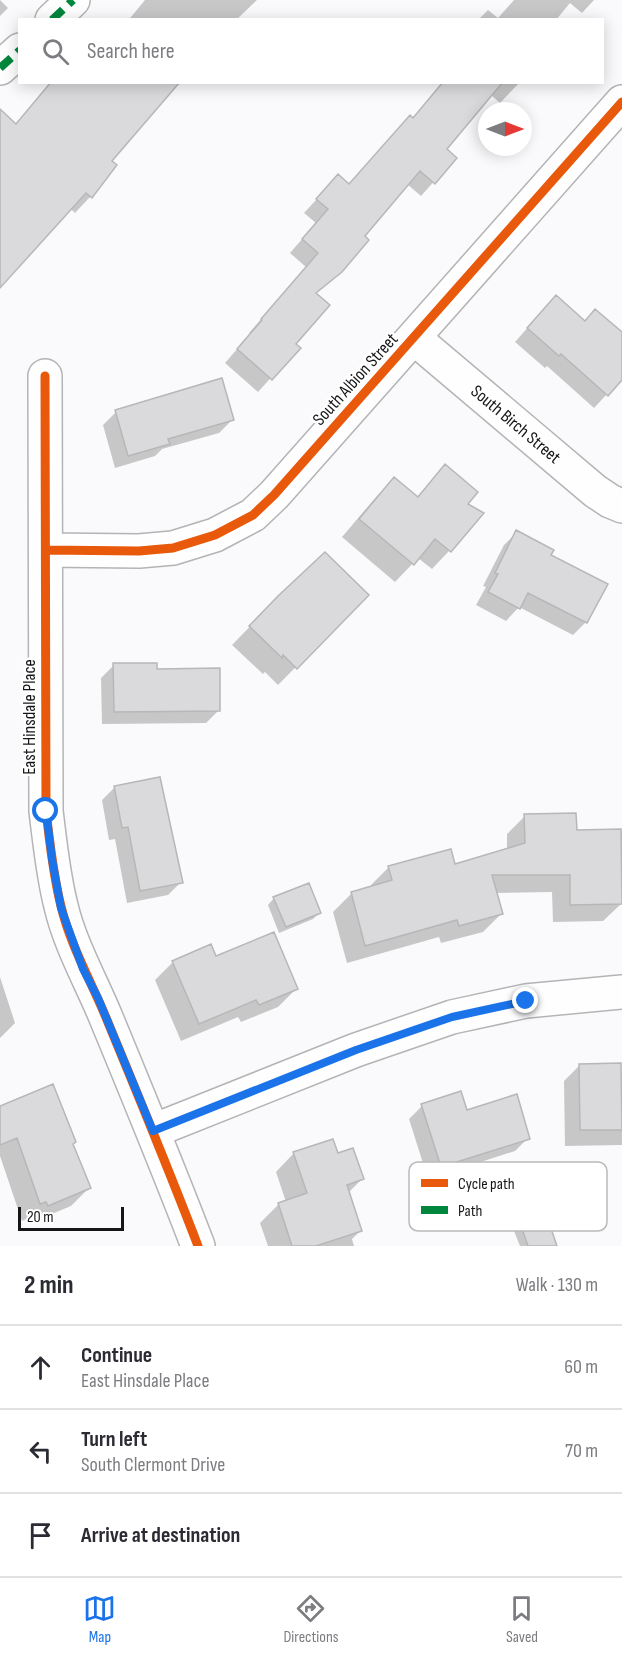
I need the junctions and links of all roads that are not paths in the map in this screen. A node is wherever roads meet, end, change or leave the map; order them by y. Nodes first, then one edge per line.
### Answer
1 (73, 0) edge
2 (54, 18) edge
3 (18, 52) edge
4 (0, 68) edge
5 (622, 102) edge
6 (414, 338) junction
7 (45, 376) dead end
8 (622, 506) edge
9 (46, 550) junction
10 (622, 992) edge
11 (153, 1131) junction
12 (198, 1246) edge

1 - 2 street
3 - 4 street
5 - 6 street, South Albion Street
6 - 8 street, South Birch Street
6 - 9 street, South Albion Street
7 - 9 street, East Hinsdale Place
9 - 11 street, East Hinsdale Place
10 - 11 street
11 - 12 street, East Hinsdale Place

